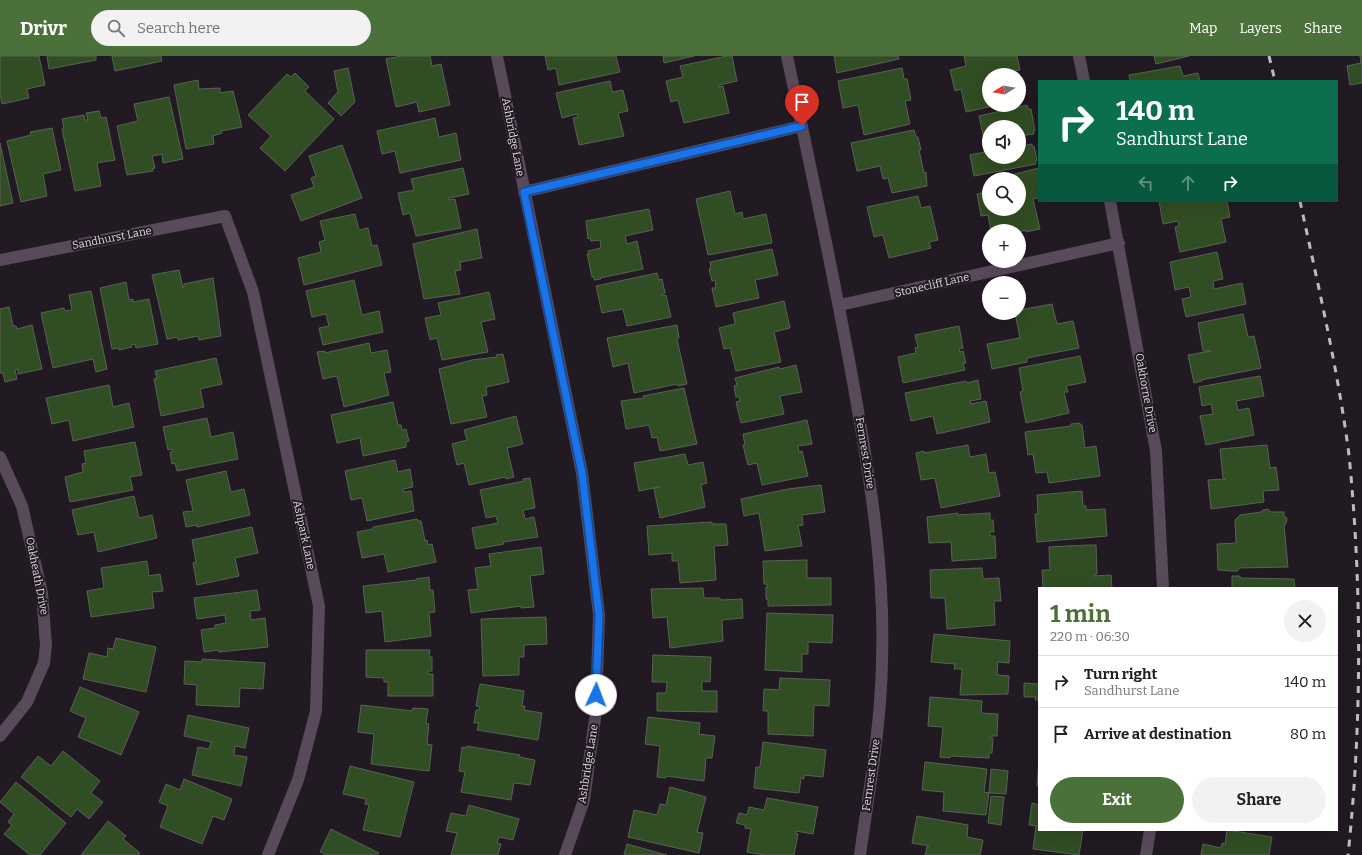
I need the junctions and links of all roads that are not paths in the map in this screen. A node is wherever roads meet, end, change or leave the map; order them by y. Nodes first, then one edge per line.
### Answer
1 (497, 56) edge
2 (787, 56) edge
3 (1079, 56) edge
4 (1084, 80) edge
5 (802, 126) junction
6 (524, 192) junction
7 (1110, 202) edge
8 (225, 216) joint
9 (1119, 243) junction
10 (0, 260) edge
11 (840, 305) junction
12 (0, 457) edge
13 (1163, 587) edge
14 (0, 736) edge
15 (1150, 831) edge
16 (268, 855) edge
17 (565, 855) edge
18 (860, 855) edge
19 (1146, 855) edge

1 - 6 street, Ashbridge Lane
2 - 5 street, Fernrest Drive
3 - 4 street
5 - 6 street
5 - 11 street, Fernrest Drive
6 - 17 street, Ashbridge Lane
7 - 9 street, Oakhorne Drive
8 - 10 street, Sandhurst Lane
8 - 16 street, Ashpark Lane
9 - 11 street, Stonecliff Lane
9 - 13 street, Oakhorne Drive
11 - 18 street, Fernrest Drive
12 - 14 street, Oakheath Drive
15 - 19 street

